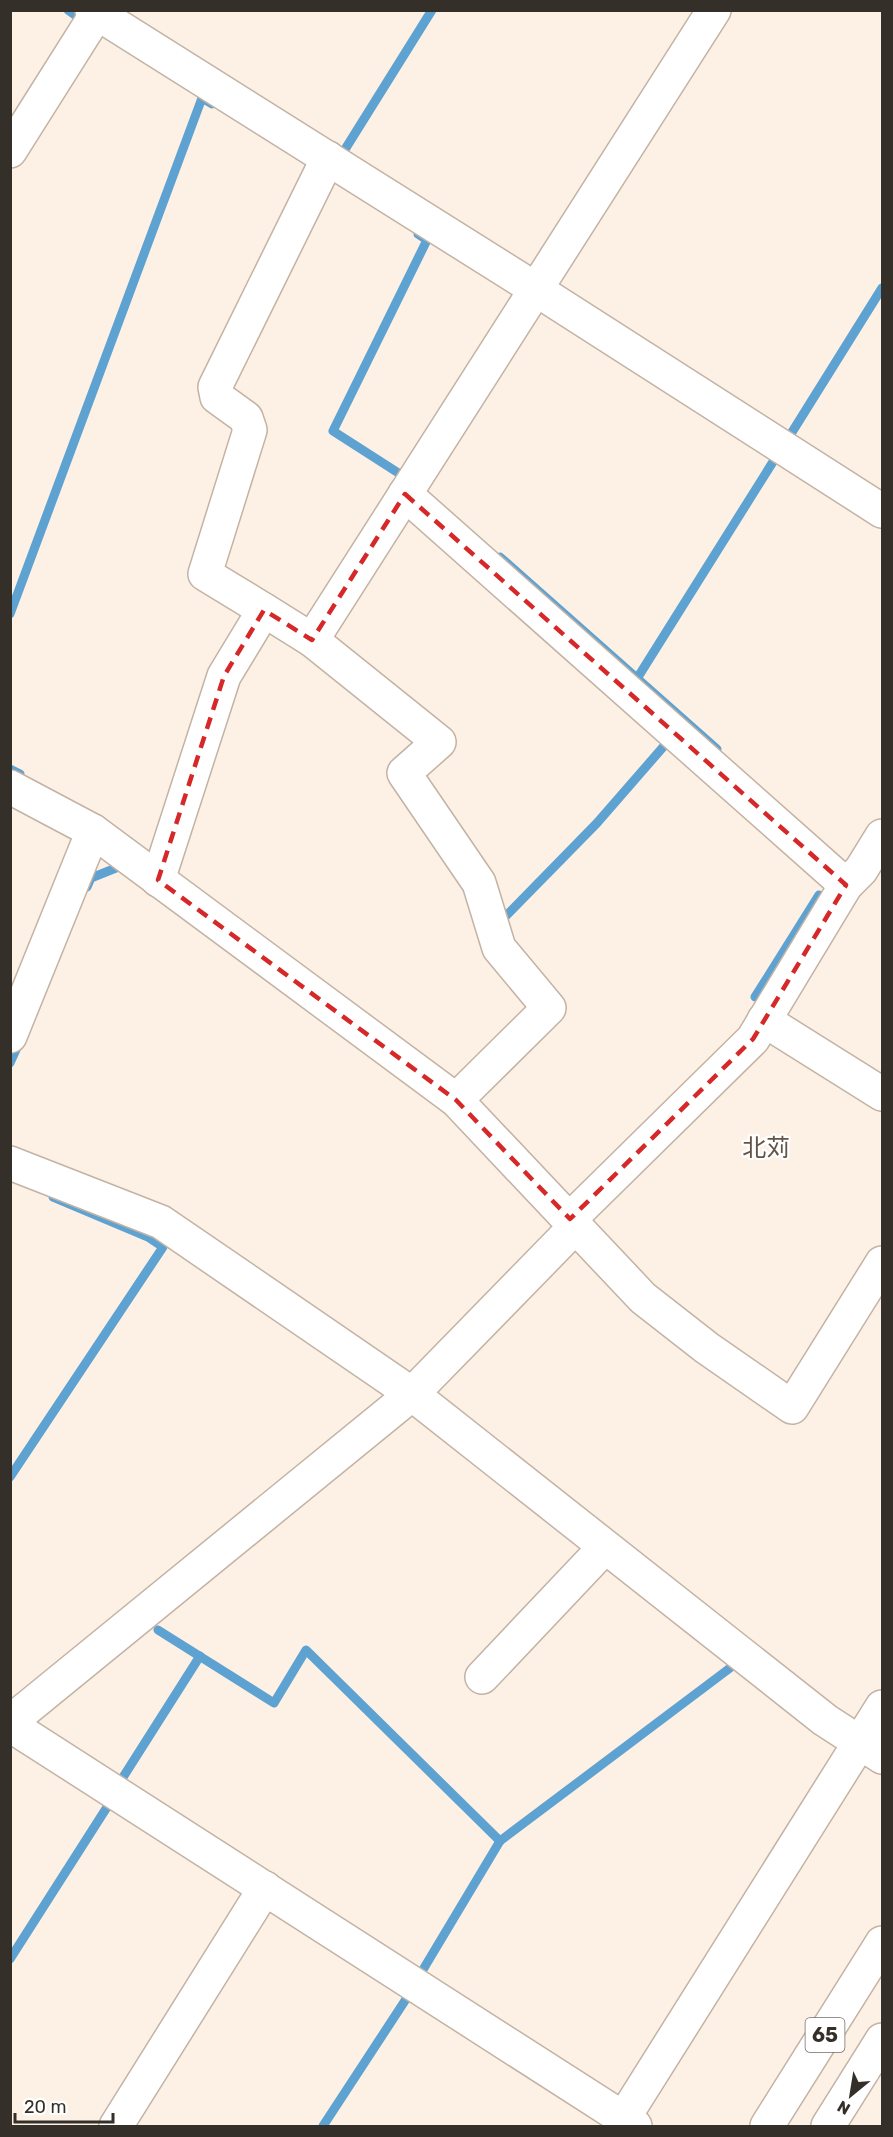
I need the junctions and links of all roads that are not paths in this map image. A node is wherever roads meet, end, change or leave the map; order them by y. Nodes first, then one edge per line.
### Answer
1 (714, 10) edge
2 (96, 12) edge
3 (10, 151) edge
4 (328, 158) junction
5 (537, 290) junction
6 (405, 494) junction
7 (882, 511) edge
8 (264, 610) junction
9 (312, 640) junction
10 (10, 787) edge
11 (93, 831) junction
12 (882, 836) edge
13 (158, 880) junction
14 (846, 885) junction
15 (764, 1020) junction
16 (10, 1036) edge
17 (882, 1094) edge
18 (456, 1100) junction
19 (10, 1163) edge
20 (573, 1222) junction
21 (882, 1263) edge
22 (412, 1394) junction
23 (605, 1547) junction
24 (482, 1677) dead end
25 (882, 1707) edge
26 (10, 1724) edge
27 (871, 1749) edge
28 (265, 1888) junction
29 (882, 1943) edge
30 (882, 2040) edge
31 (629, 2123) edge
32 (116, 2127) edge
33 (767, 2127) edge
34 (828, 2127) edge

1 - 5 street
2 - 3 street
2 - 4 street
4 - 5 street
4 - 8 street
5 - 6 street
5 - 7 street
6 - 9 street
6 - 14 street
8 - 9 street
8 - 13 street
9 - 18 street
10 - 11 street
11 - 13 street
11 - 16 street
12 - 14 street
13 - 18 street
14 - 15 street
15 - 17 street
15 - 20 street
18 - 20 street
19 - 22 street
20 - 21 street
20 - 22 street
22 - 23 street
22 - 26 street
23 - 24 street
23 - 27 street
25 - 27 street
26 - 28 street
27 - 31 street
28 - 31 street
28 - 32 street
29 - 33 street, 65
30 - 34 street, 65

